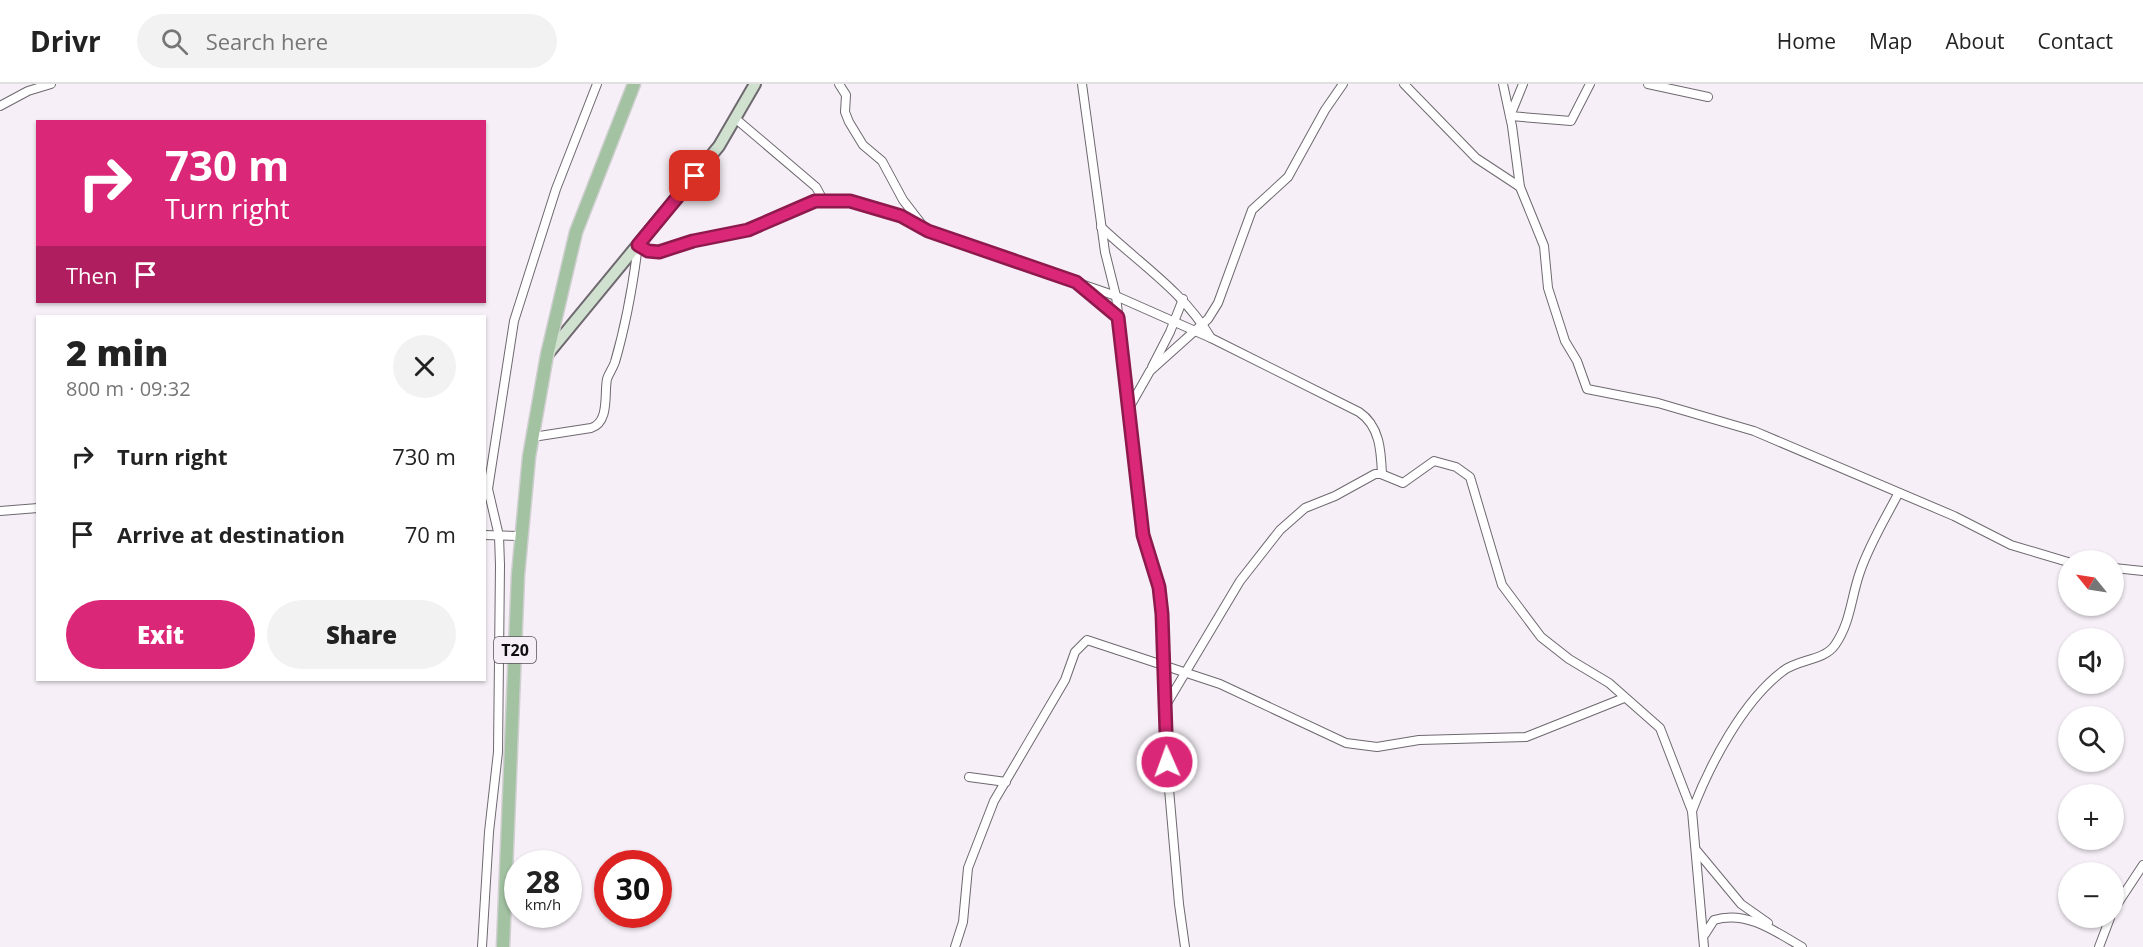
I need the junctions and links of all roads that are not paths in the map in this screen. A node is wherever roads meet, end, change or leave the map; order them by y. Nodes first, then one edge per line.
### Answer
1 (51, 84) edge
2 (597, 84) edge
3 (634, 84) edge
4 (755, 84) edge
5 (839, 84) edge
6 (1082, 84) edge
7 (1343, 84) edge
8 (1404, 84) edge
9 (1503, 84) edge
10 (1523, 84) edge
11 (1590, 84) edge
12 (1648, 84) edge
13 (1708, 97) dead end
14 (0, 106) edge
15 (1510, 116) junction
16 (736, 119) junction
17 (1520, 187) junction
18 (823, 200) junction
19 (1101, 227) junction
20 (928, 231) junction
21 (638, 245) junction
22 (1076, 282) junction
23 (1116, 296) junction
24 (1183, 298) junction
25 (1118, 317) junction
26 (1175, 322) junction
27 (1203, 324) junction
28 (1196, 331) junction
29 (1211, 338) junction
30 (547, 355) junction
31 (1150, 371) junction
32 (1128, 409) junction
33 (533, 437) junction
34 (1382, 474) junction
35 (1898, 494) junction
36 (36, 508) edge
37 (0, 511) edge
38 (486, 535) edge
39 (499, 536) junction
40 (522, 536) junction
41 (2058, 559) edge
42 (2124, 569) edge
43 (2143, 571) edge
44 (1166, 664) junction
45 (1187, 672) junction
46 (1624, 698) junction
47 (1166, 705) junction
48 (969, 777) dead end
49 (1006, 782) junction
50 (1692, 811) junction
51 (1696, 850) junction
52 (2143, 865) edge
53 (2124, 894) edge
54 (2106, 928) edge
55 (1775, 931) junction
56 (1704, 943) edge
57 (482, 947) edge
58 (502, 947) edge
59 (955, 947) edge
60 (1185, 947) edge
61 (1802, 947) edge
62 (2099, 947) edge

1 - 14 street
2 - 39 street
3 - 30 main road, T20
4 - 16 street
5 - 20 street
6 - 19 street
7 - 27 street
8 - 17 street
9 - 15 street
10 - 15 street
11 - 15 street
12 - 13 street
15 - 17 street
16 - 18 street
16 - 21 street
17 - 35 street
18 - 20 street
18 - 21 street
19 - 23 street
19 - 24 street
20 - 22 street
21 - 30 street
21 - 33 street
22 - 23 street
22 - 25 street
23 - 25 street
23 - 26 street
24 - 26 street
24 - 27 street
25 - 32 street
26 - 28 street
26 - 31 street
27 - 28 street
27 - 29 street
28 - 29 street
28 - 31 street
29 - 34 street
30 - 33 main road, T20
31 - 32 street
32 - 44 street
33 - 40 main road, T20
34 - 45 street
34 - 46 street
35 - 41 street
35 - 50 street
36 - 37 street
38 - 39 street
39 - 40 street
39 - 57 street
40 - 58 main road, T20
42 - 43 street
44 - 45 street
44 - 47 street
44 - 49 street
45 - 46 street
45 - 47 street
46 - 50 street
47 - 60 street
48 - 49 street
49 - 59 street
50 - 51 street
51 - 55 street
51 - 56 street
52 - 53 street
54 - 62 street
55 - 56 street
55 - 61 street

